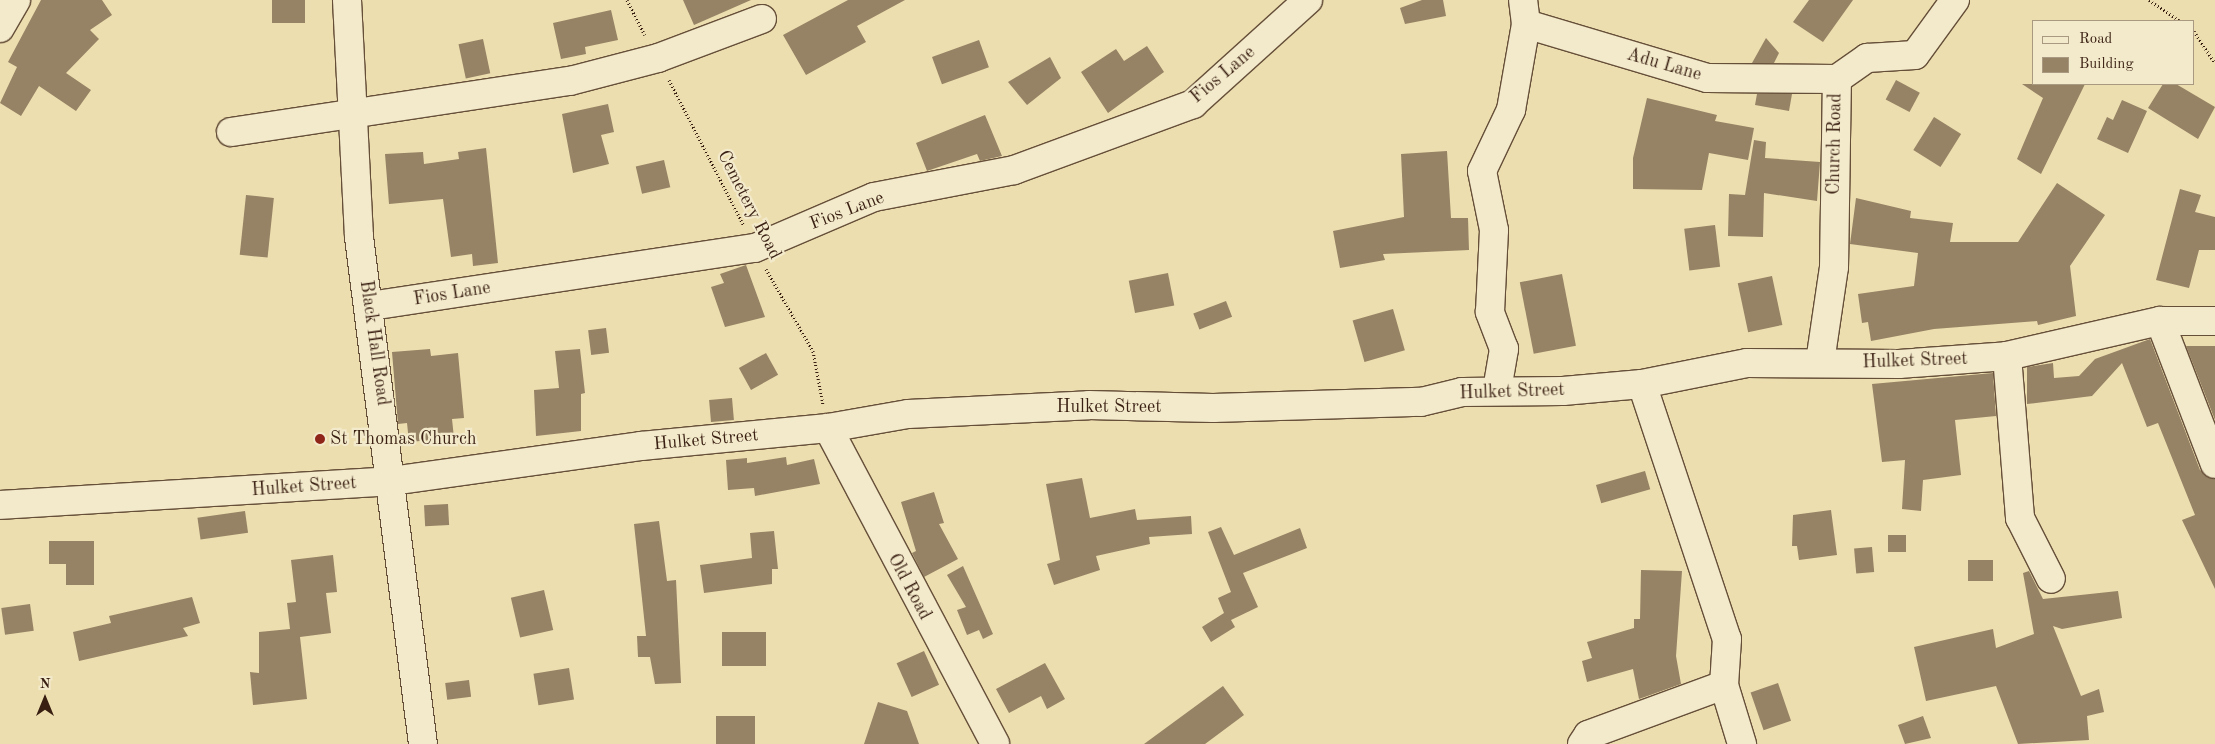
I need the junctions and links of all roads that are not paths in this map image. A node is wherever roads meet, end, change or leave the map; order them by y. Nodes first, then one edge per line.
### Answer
1 (16, 0) edge
2 (347, 0) edge
3 (1308, 0) edge
4 (1955, 0) edge
5 (1524, 12) edge
6 (762, 19) dead end
7 (0, 28) edge
8 (1837, 79) junction
9 (351, 115) junction
10 (231, 132) dead end
11 (370, 306) junction
12 (2160, 321) junction
13 (2215, 321) edge
14 (2007, 356) junction
15 (1820, 362) junction
16 (1642, 384) junction
17 (1497, 390) junction
18 (828, 428) junction
19 (2215, 464) edge
20 (392, 481) junction
21 (0, 505) edge
22 (2051, 579) dead end
23 (1724, 685) junction
24 (423, 744) edge
25 (995, 744) edge
26 (1582, 744) edge
27 (1742, 744) edge

1 - 7 street
2 - 9 street, Black Hall Road
3 - 11 street, Fios Lane
4 - 8 street, Church Road
5 - 8 street, Adu Lane
5 - 17 street
6 - 9 street
8 - 15 street, Church Road
9 - 10 street
9 - 11 street, Black Hall Road
11 - 20 street, Black Hall Road
12 - 13 street, Hulket Street
12 - 14 street, Hulket Street
12 - 19 street
14 - 15 street, Hulket Street
14 - 22 street
15 - 16 street, Hulket Street
16 - 17 street, Hulket Street
16 - 23 street
17 - 18 street, Hulket Street
18 - 20 street, Hulket Street
18 - 25 street, Old Road
20 - 21 street, Hulket Street
20 - 24 street, Black Hall Road
23 - 26 street
23 - 27 street

